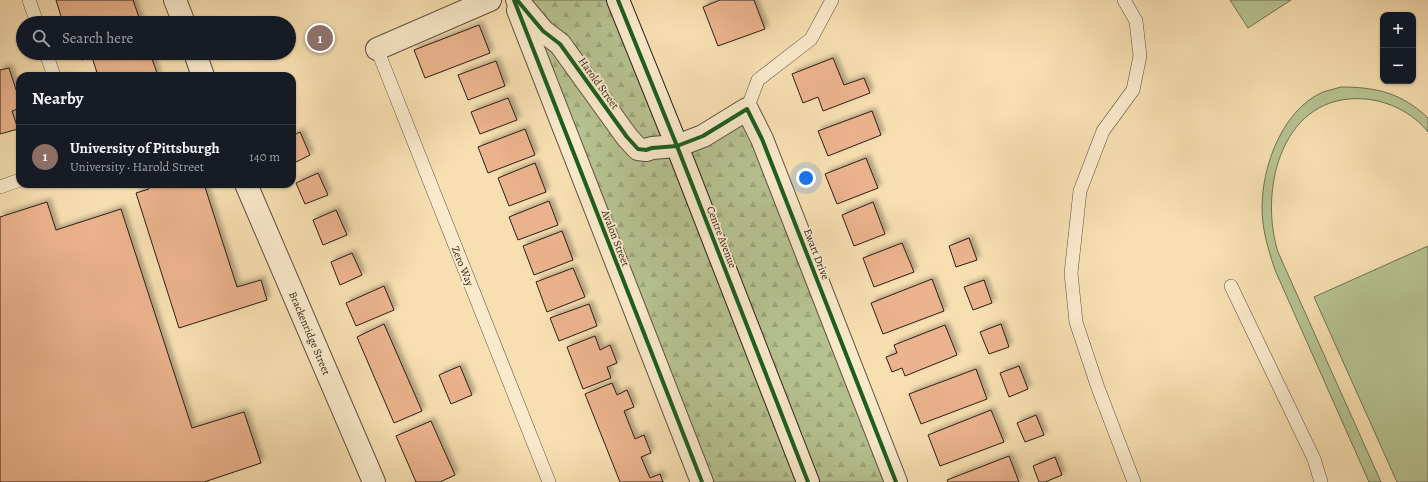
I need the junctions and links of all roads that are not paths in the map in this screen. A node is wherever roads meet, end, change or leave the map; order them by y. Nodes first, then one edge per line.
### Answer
1 (29, 0) edge
2 (175, 0) edge
3 (490, 0) edge
4 (514, 0) edge
5 (517, 0) edge
6 (618, 0) edge
7 (832, 0) edge
8 (1124, 0) edge
9 (35, 16) edge
10 (181, 16) edge
11 (377, 49) joint
12 (48, 60) edge
13 (197, 60) edge
14 (53, 72) edge
15 (202, 72) edge
16 (747, 109) junction
17 (677, 146) junction
18 (16, 181) edge
19 (0, 187) edge
20 (248, 188) edge
21 (1232, 286) dead end
22 (374, 482) edge
23 (549, 482) edge
24 (702, 482) edge
25 (808, 482) edge
26 (896, 482) edge
27 (1134, 482) edge
28 (1321, 482) edge

1 - 9 lane
2 - 10 street
3 - 11 street
4 - 24 street, Avalon Street
5 - 17 street, Harold Street
6 - 17 street, Centre Avenue
7 - 16 lane
8 - 27 lane
11 - 23 lane, Zero Way
12 - 14 lane
13 - 15 street
16 - 17 street
16 - 26 street, Ewart Drive
17 - 25 street, Centre Avenue
18 - 19 lane
20 - 22 street, Brackenridge Street
21 - 28 lane

